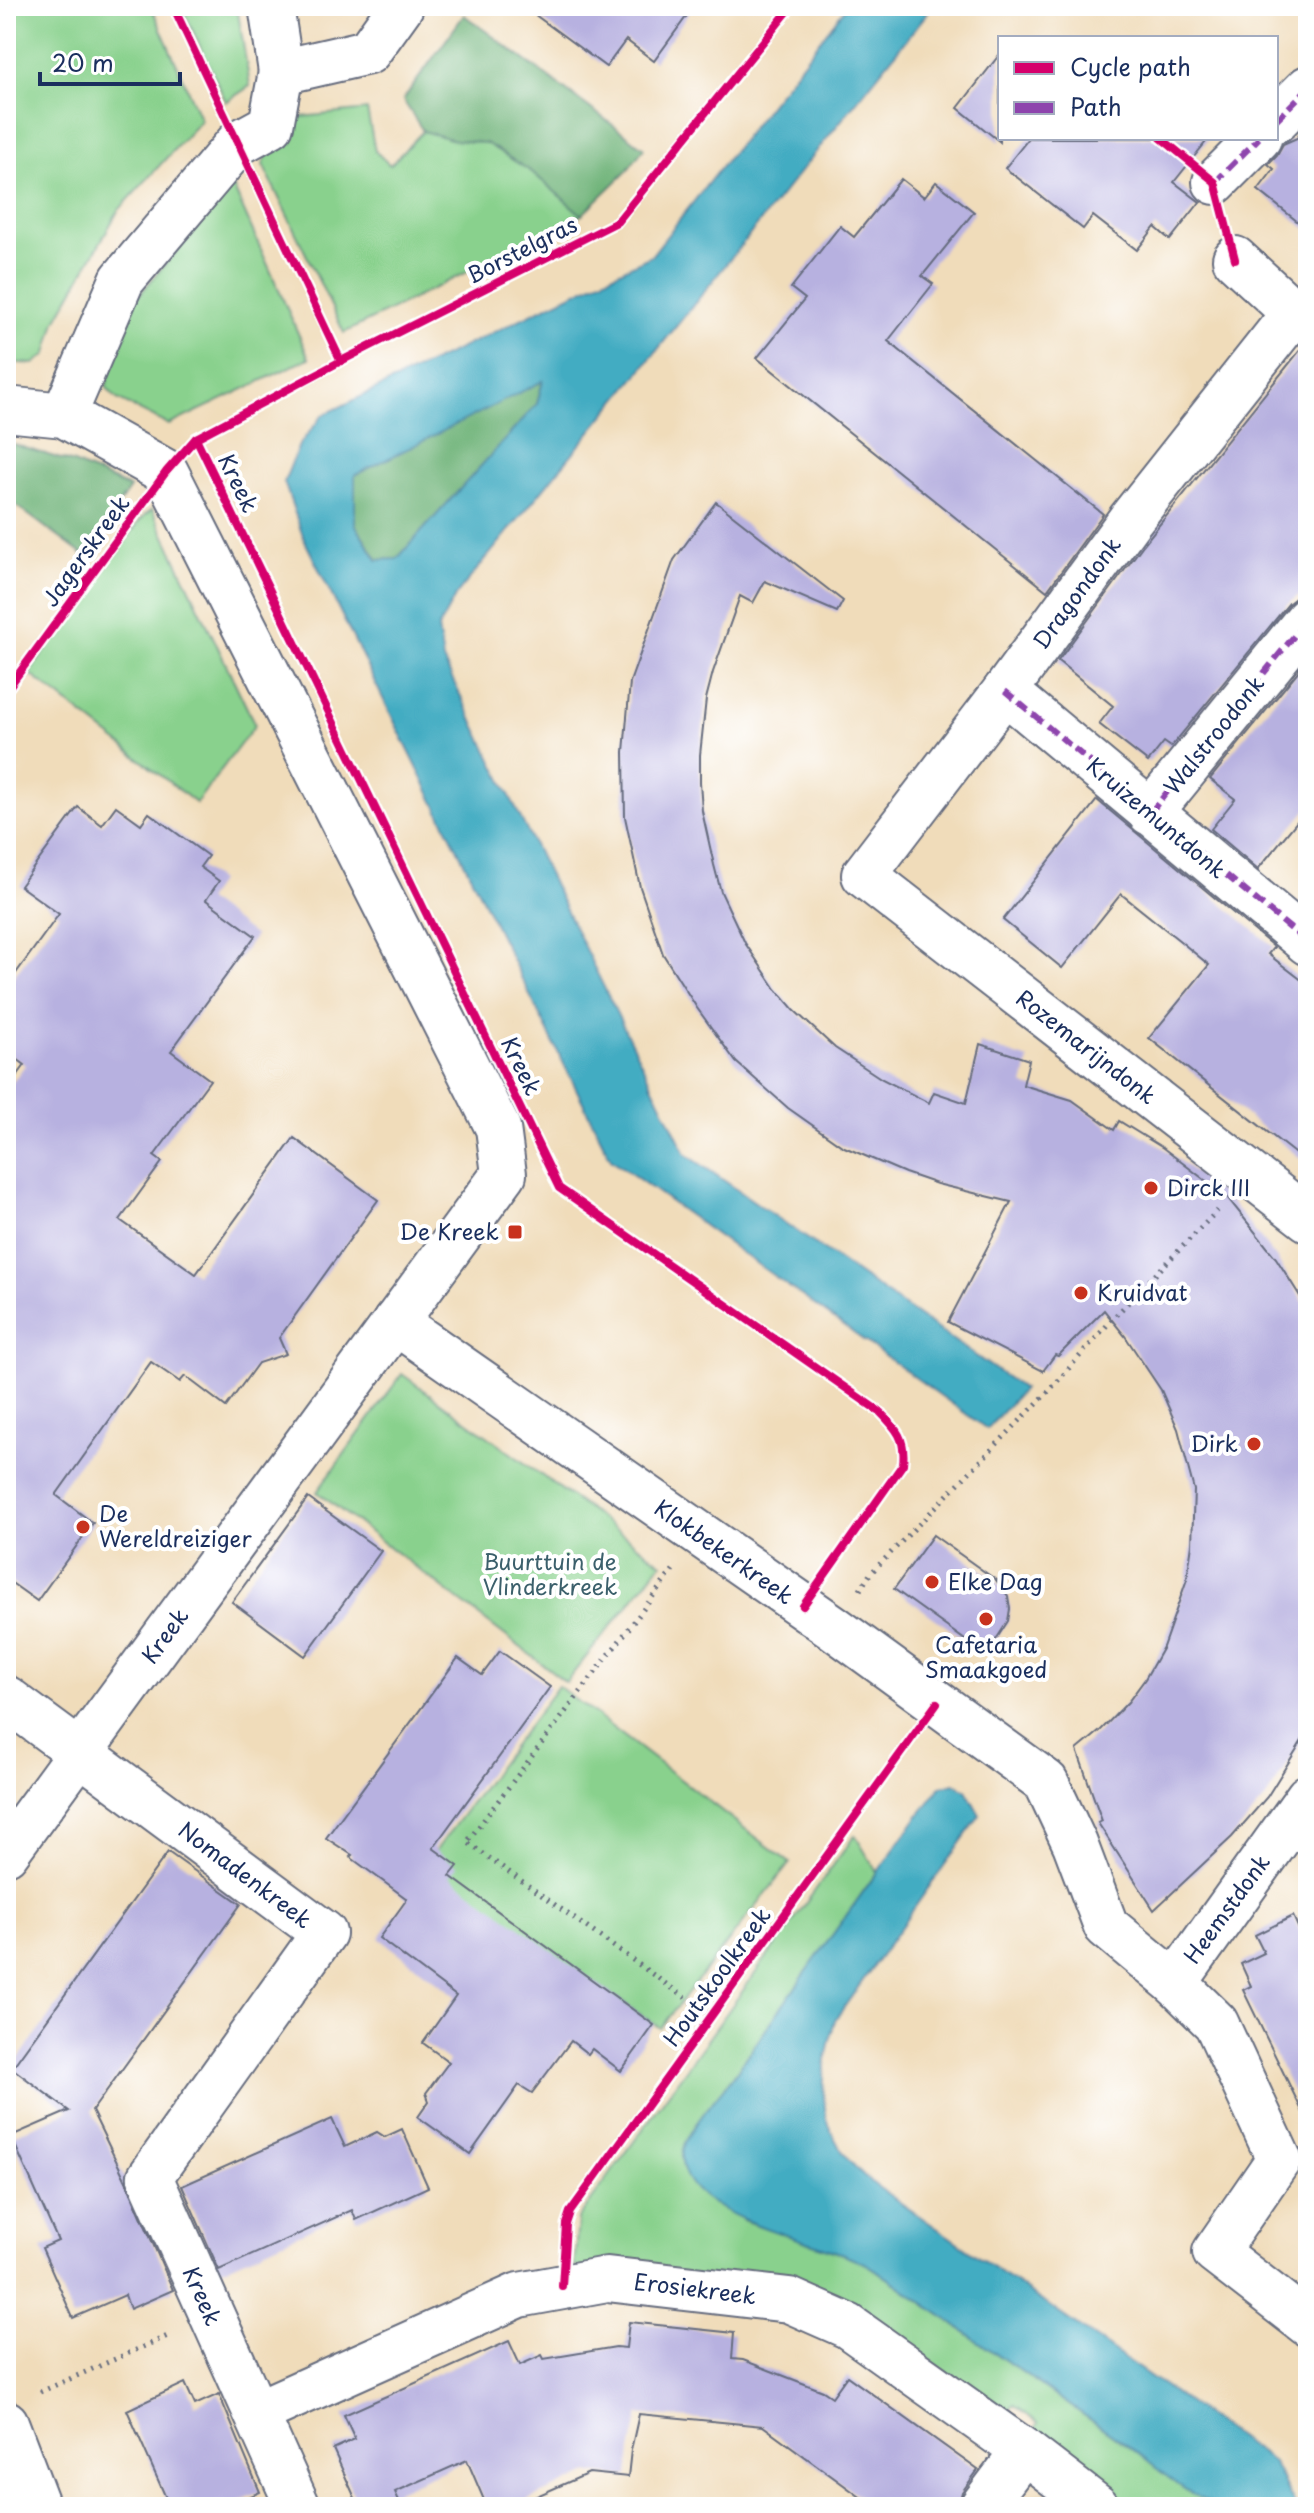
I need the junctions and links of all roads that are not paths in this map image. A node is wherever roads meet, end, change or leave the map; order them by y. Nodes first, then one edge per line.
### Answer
1 (271, 6) edge
2 (401, 6) edge
3 (281, 72) junction
4 (1308, 88) edge
5 (1278, 118) edge
6 (1257, 140) edge
7 (1215, 182) dead end
8 (1235, 259) dead end
9 (1301, 316) edge
10 (6, 409) edge
11 (64, 415) junction
12 (1308, 619) edge
13 (1005, 691) junction
14 (1150, 813) junction
15 (864, 875) joint
16 (1308, 943) edge
17 (1308, 1219) edge
18 (395, 1322) junction
19 (6, 1698) edge
20 (80, 1752) junction
21 (1308, 1797) edge
22 (6, 1853) edge
23 (1175, 1983) junction
24 (150, 2177) joint
25 (1308, 2324) edge
26 (21, 2408) edge
27 (256, 2413) junction
28 (1024, 2451) junction
29 (38, 2507) edge
30 (298, 2507) edge
31 (982, 2507) edge
32 (1097, 2507) edge

1 - 3 street
2 - 3 street
3 - 11 street
4 - 5 street
6 - 7 street
8 - 9 street
9 - 13 street, Dragondonk
10 - 11 street
11 - 18 street, Kreek
12 - 14 street, Walstroodonk
13 - 14 street, Kruizemuntdonk
13 - 15 street, Dragondonk
14 - 16 street, Kruizemuntdonk
15 - 17 street, Rozemarijndonk
18 - 20 street, Kreek
18 - 23 street, Klokbekerkreek
19 - 20 street
20 - 22 street, Kreek
20 - 24 street, Nomadenkreek
21 - 23 street, Heemstdonk
23 - 25 street, Klokbekerkreek
24 - 27 street, Kreek
26 - 29 street
27 - 28 street, Erosiekreek
27 - 30 street, Kreek
28 - 31 street
28 - 32 street, Erosiekreek

